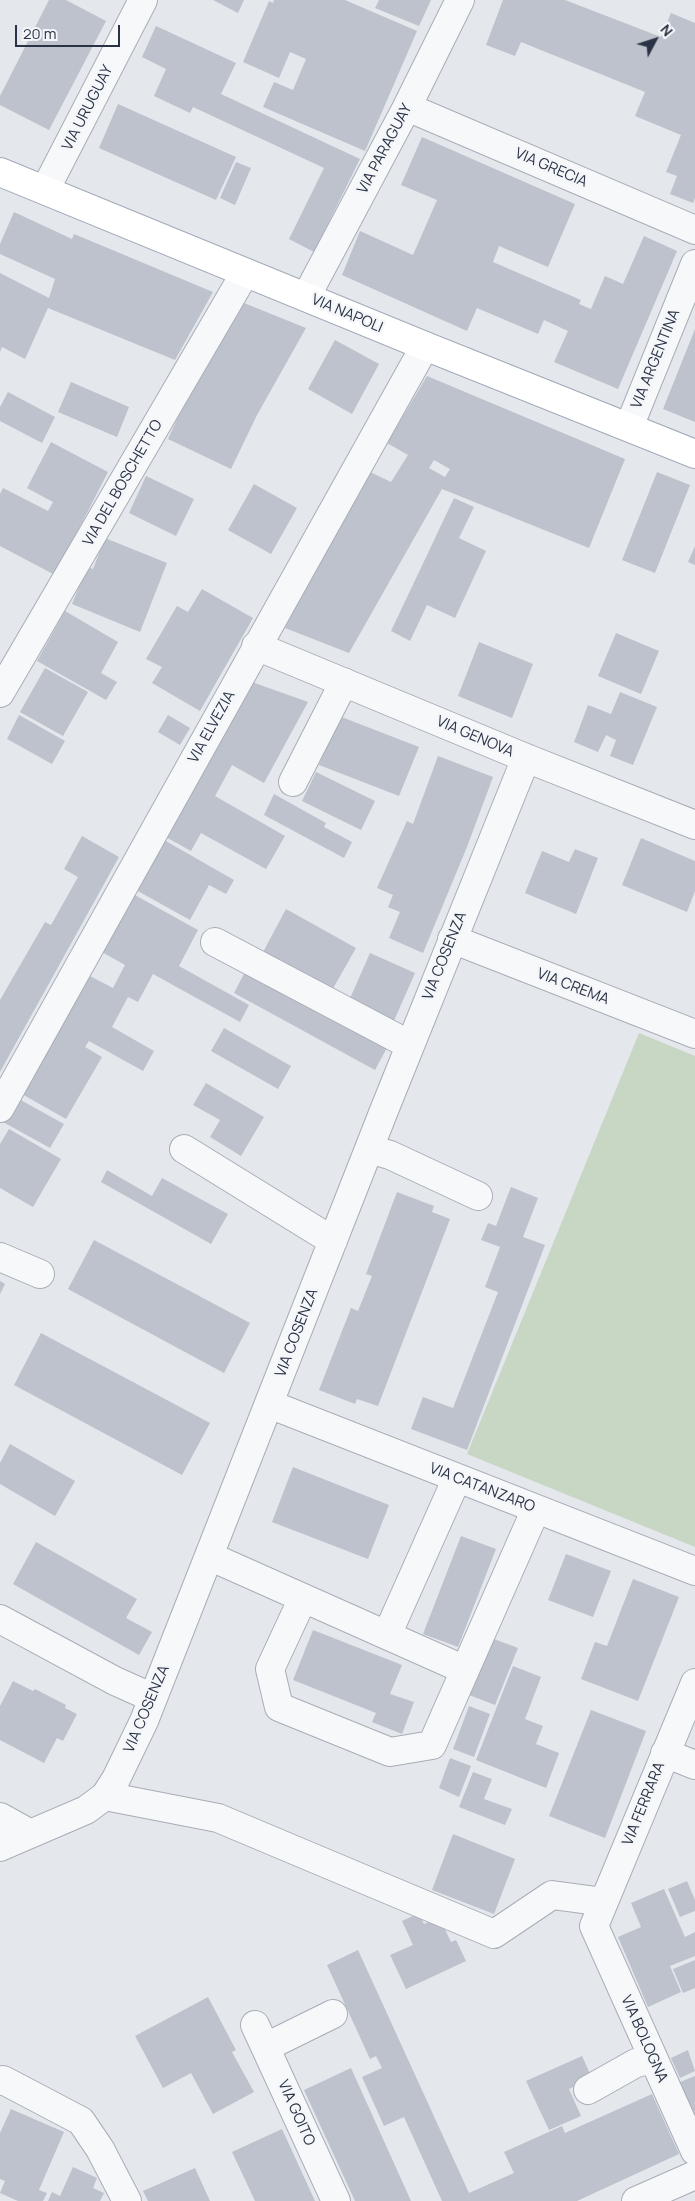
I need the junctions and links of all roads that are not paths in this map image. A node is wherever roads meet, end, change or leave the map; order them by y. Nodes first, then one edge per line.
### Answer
1 (460, 0) edge
2 (135, 3) edge
3 (408, 107) junction
4 (3, 179) edge
5 (45, 190) junction
6 (695, 230) edge
7 (695, 264) edge
8 (246, 273) junction
9 (306, 297) junction
10 (425, 346) junction
11 (628, 427) junction
12 (695, 454) edge
13 (256, 646) junction
14 (344, 682) junction
15 (0, 693) edge
16 (526, 758) junction
17 (293, 782) dead end
18 (695, 825) edge
19 (452, 939) junction
20 (215, 942) dead end
21 (695, 1034) edge
22 (410, 1045) junction
23 (0, 1108) edge
24 (184, 1149) dead end
25 (369, 1149) junction
26 (478, 1196) dead end
27 (333, 1241) junction
28 (0, 1257) edge
29 (40, 1274) dead end
30 (269, 1404) junction
31 (457, 1478) junction
32 (536, 1509) junction
33 (209, 1556) junction
34 (695, 1572) edge
35 (303, 1598) junction
36 (0, 1619) edge
37 (387, 1636) junction
38 (465, 1670) junction
39 (695, 1683) edge
40 (153, 1698) junction
41 (664, 1753) junction
42 (695, 1765) edge
43 (105, 1796) junction
44 (0, 1817) edge
45 (29, 1832) junction
46 (0, 1847) edge
47 (599, 1914) junction
48 (333, 2014) dead end
49 (653, 2059) junction
50 (0, 2081) edge
51 (588, 2090) dead end
52 (695, 2151) edge
53 (695, 2175) edge
54 (127, 2201) edge
55 (336, 2201) edge
56 (636, 2201) edge

1 - 3 street, VIA PARAGUAY
2 - 5 street, VIA URUGUAY
3 - 6 street, VIA GRECIA
3 - 9 street, VIA PARAGUAY
4 - 5 main road, VIA NAPOLI
5 - 8 main road, VIA NAPOLI
7 - 11 street, VIA ARGENTINA
8 - 9 main road, VIA NAPOLI
8 - 15 street, VIA DEL BOSCHETTO
9 - 10 main road, VIA NAPOLI
10 - 11 main road, VIA NAPOLI
10 - 13 street, VIA ELVEZIA
11 - 12 main road, VIA NAPOLI
13 - 14 street, VIA GENOVA
13 - 23 street, VIA ELVEZIA
14 - 16 street, VIA GENOVA
14 - 17 street
16 - 18 street, VIA GENOVA
16 - 19 street, VIA COSENZA
19 - 21 street, VIA CREMA
19 - 22 street, VIA COSENZA
20 - 22 street
22 - 25 street, VIA COSENZA
24 - 27 street
25 - 26 street
25 - 27 street, VIA COSENZA
27 - 30 street, VIA COSENZA
28 - 29 street
30 - 31 street, VIA CATANZARO
30 - 33 street, VIA COSENZA
31 - 32 street, VIA CATANZARO
31 - 37 street
32 - 34 street, VIA CATANZARO
32 - 38 street
33 - 35 street
33 - 40 street, VIA COSENZA
35 - 37 street
35 - 38 street
36 - 40 street
37 - 38 street
39 - 41 street, VIA FERRARA
40 - 43 street, VIA COSENZA
41 - 42 street
41 - 47 street, VIA FERRARA
43 - 45 street, VIA COSENZA
43 - 47 street
44 - 45 street
45 - 46 street, VIA COSENZA
47 - 49 street, VIA BOLOGNA
48 - 55 street, VIA GOITO
49 - 51 street
49 - 52 street, VIA BOLOGNA
50 - 54 street
53 - 56 street

